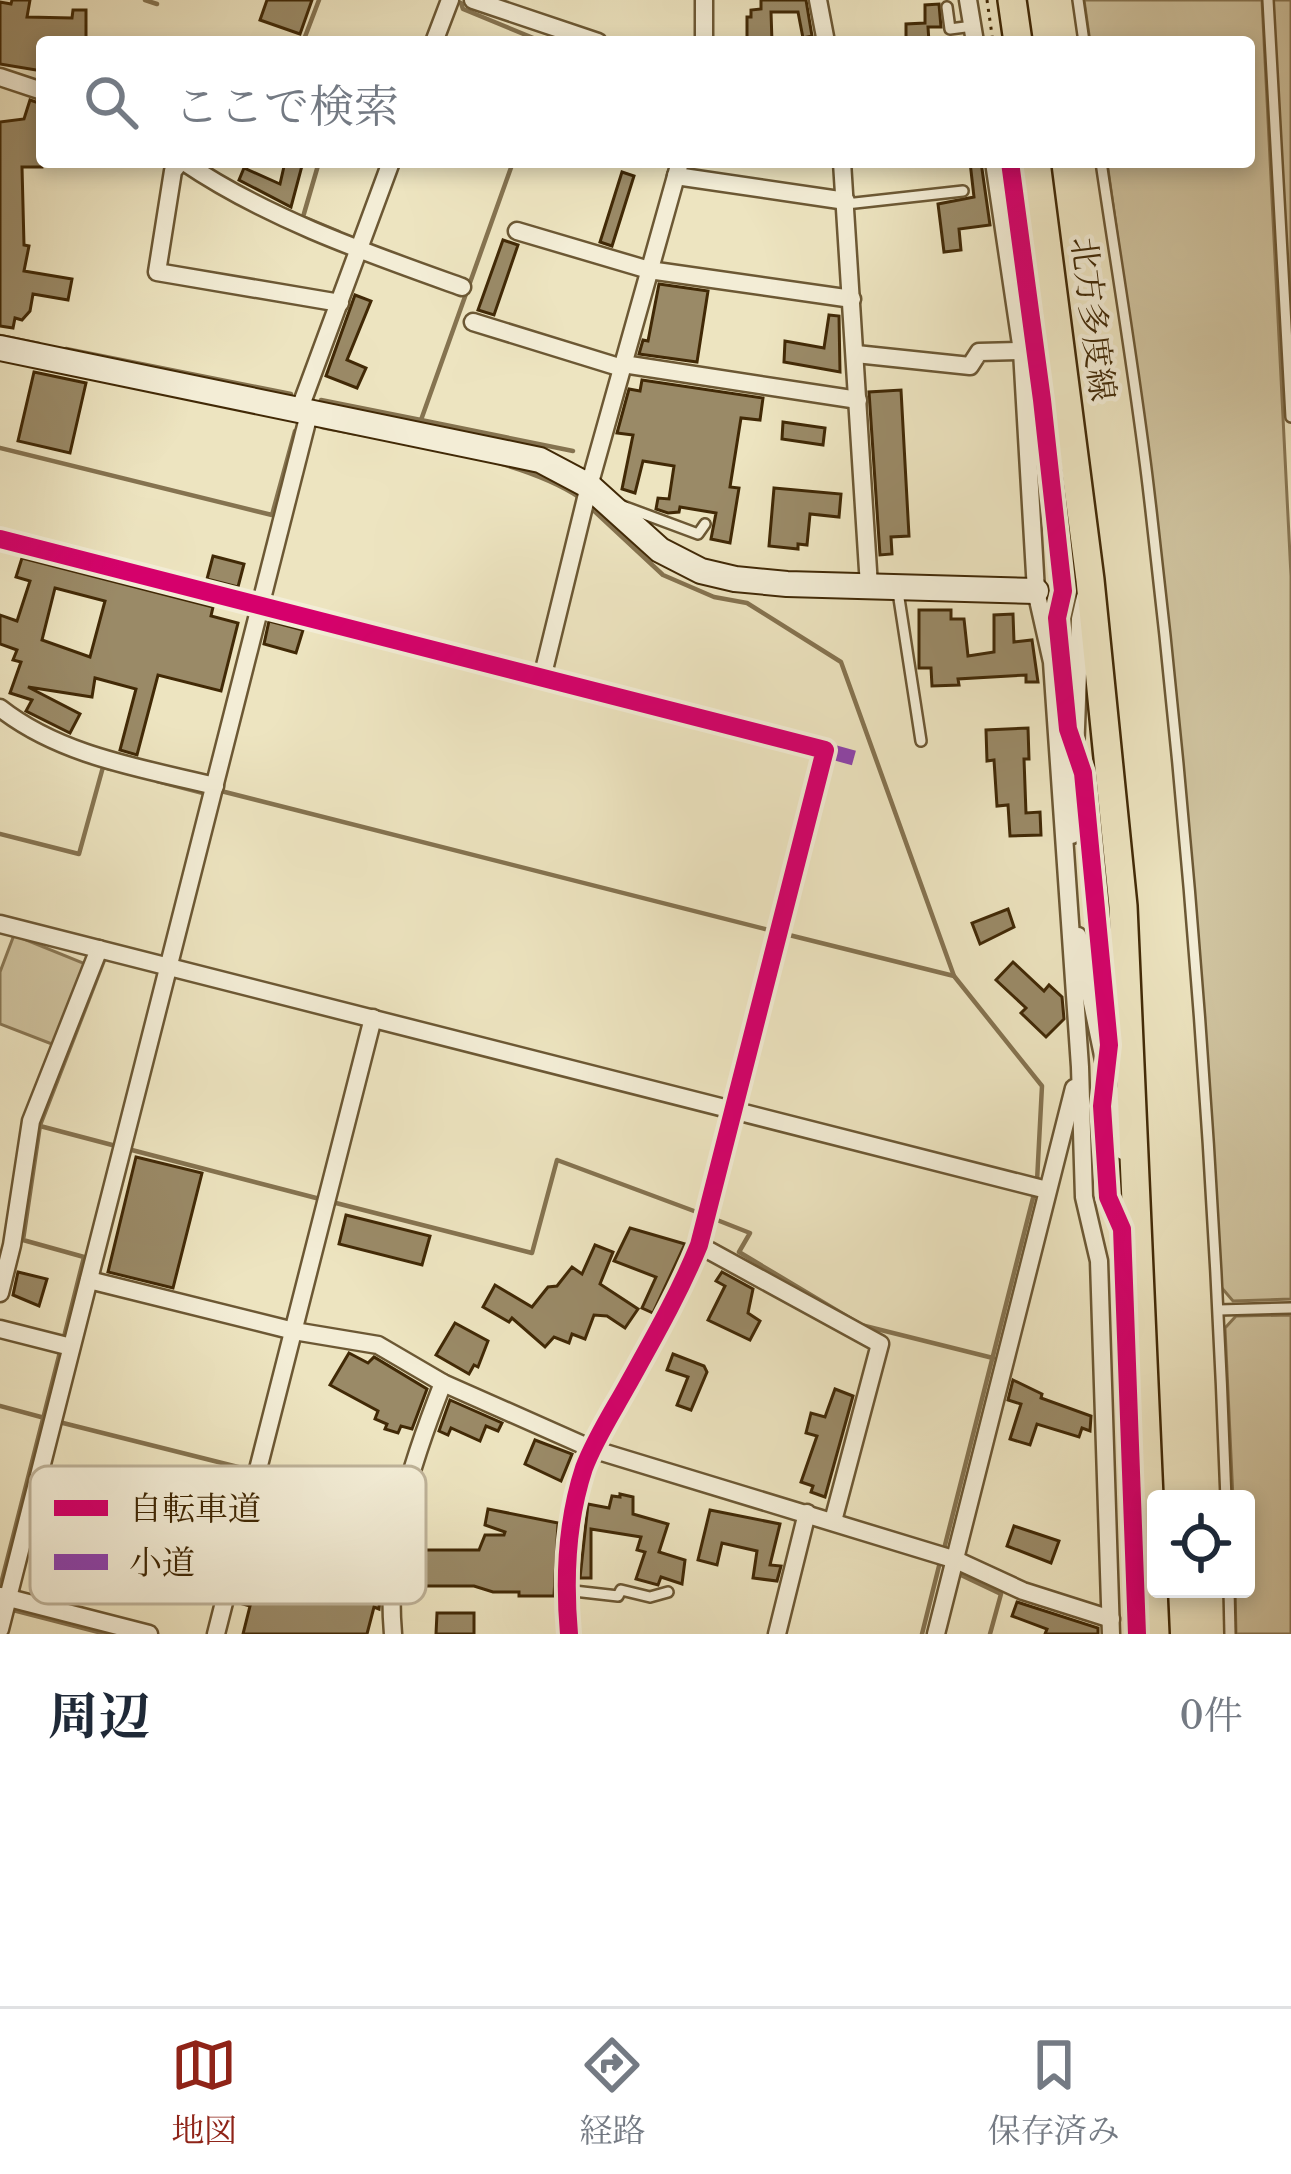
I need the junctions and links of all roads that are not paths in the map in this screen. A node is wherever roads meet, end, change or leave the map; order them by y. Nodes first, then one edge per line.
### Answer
1 (450, 0) edge
2 (473, 0) edge
3 (704, 0) edge
4 (818, 0) edge
5 (968, 0) edge
6 (1012, 0) edge
7 (1078, 0) edge
8 (1268, 0) edge
9 (947, 7) dead end
10 (974, 34) edge
11 (436, 36) edge
12 (580, 36) edge
13 (704, 36) edge
14 (825, 36) edge
15 (1017, 36) edge
16 (1083, 36) edge
17 (0, 77) edge
18 (36, 90) edge
19 (176, 168) edge
20 (192, 168) edge
21 (389, 168) edge
22 (843, 168) edge
23 (995, 168) edge
24 (1037, 168) edge
25 (1102, 168) edge
26 (678, 169) edge
27 (963, 191) dead end
28 (846, 202) junction
29 (517, 231) dead end
30 (358, 250) junction
31 (649, 270) junction
32 (462, 287) dead end
33 (852, 299) junction
34 (340, 303) junction
35 (473, 322) dead end
36 (0, 348) edge
37 (1022, 351) junction
38 (856, 354) junction
39 (622, 366) junction
40 (858, 400) junction
41 (305, 409) junction
42 (1291, 417) edge
43 (590, 486) junction
44 (614, 507) junction
45 (705, 524) dead end
46 (0, 539) edge
47 (1090, 580) junction
48 (869, 586) junction
49 (897, 586) junction
50 (1036, 591) junction
51 (260, 606) junction
52 (542, 678) junction
53 (0, 708) edge
54 (921, 741) dead end
55 (215, 786) junction
56 (1065, 902) junction
57 (0, 924) edge
58 (100, 949) junction
59 (169, 967) junction
60 (373, 1018) junction
61 (1079, 1067) junction
62 (732, 1109) junction
63 (1047, 1190) junction
64 (1139, 1222) junction
65 (699, 1245) junction
66 (89, 1280) junction
67 (0, 1293) edge
68 (1291, 1309) edge
69 (1219, 1310) junction
70 (0, 1329) edge
71 (294, 1331) junction
72 (71, 1347) junction
73 (443, 1383) junction
74 (592, 1449) junction
75 (39, 1466) edge
76 (259, 1466) edge
77 (411, 1466) edge
78 (1226, 1490) edge
79 (30, 1500) edge
80 (807, 1513) junction
81 (833, 1521) junction
82 (956, 1559) junction
83 (565, 1590) junction
84 (668, 1592) dead end
85 (4, 1597) edge
86 (1228, 1598) edge
87 (31, 1604) edge
88 (224, 1604) edge
89 (394, 1604) edge
90 (1111, 1627) edge
91 (0, 1629) edge
92 (149, 1634) edge
93 (216, 1634) edge
94 (393, 1634) edge
95 (569, 1634) edge
96 (776, 1634) edge
97 (936, 1634) edge
98 (1155, 1634) edge
99 (1230, 1634) edge

1 - 11 street
2 - 12 street
3 - 13 street
4 - 14 street
5 - 10 street
6 - 15 main road
7 - 16 lane
8 - 42 lane
9 - 10 lane
17 - 18 street
19 - 34 street
20 - 30 street
21 - 30 street
22 - 28 street
23 - 37 street
24 - 47 main road, 北方多度線
25 - 69 lane
26 - 28 street
26 - 31 street
27 - 28 lane
28 - 33 street
29 - 31 street
30 - 32 street
30 - 34 street
31 - 33 street
31 - 39 street
33 - 38 street
34 - 41 street
35 - 39 street
36 - 41 street
37 - 38 street
37 - 50 street
38 - 40 street
39 - 40 street
39 - 43 street
40 - 48 street
41 - 43 street
41 - 51 street
43 - 44 street
43 - 52 street
44 - 45 lane
44 - 48 street
46 - 51 street
47 - 56 street
47 - 64 main road, 北方多度線
48 - 49 street
49 - 50 street
49 - 54 lane
50 - 56 street
51 - 52 street
51 - 55 street
52 - 62 street
53 - 55 street
55 - 59 street
56 - 61 street
56 - 64 street
57 - 58 street
58 - 59 street
58 - 67 street
59 - 60 street
59 - 66 street
60 - 62 street
60 - 71 street
61 - 63 street
61 - 90 street
62 - 63 street
62 - 65 street
63 - 82 street
64 - 98 main road, 北方多度線
65 - 74 street
65 - 81 street
66 - 71 street
66 - 72 street
68 - 69 lane
69 - 78 lane
70 - 72 street
71 - 73 street
71 - 76 street
72 - 75 street
73 - 74 street
73 - 77 street
74 - 80 street
74 - 83 street
79 - 85 street
80 - 81 street
80 - 96 street
81 - 82 street
82 - 90 street
82 - 97 street
83 - 84 lane
83 - 95 street
85 - 91 street
86 - 99 lane
87 - 92 street
88 - 93 street
89 - 94 street

